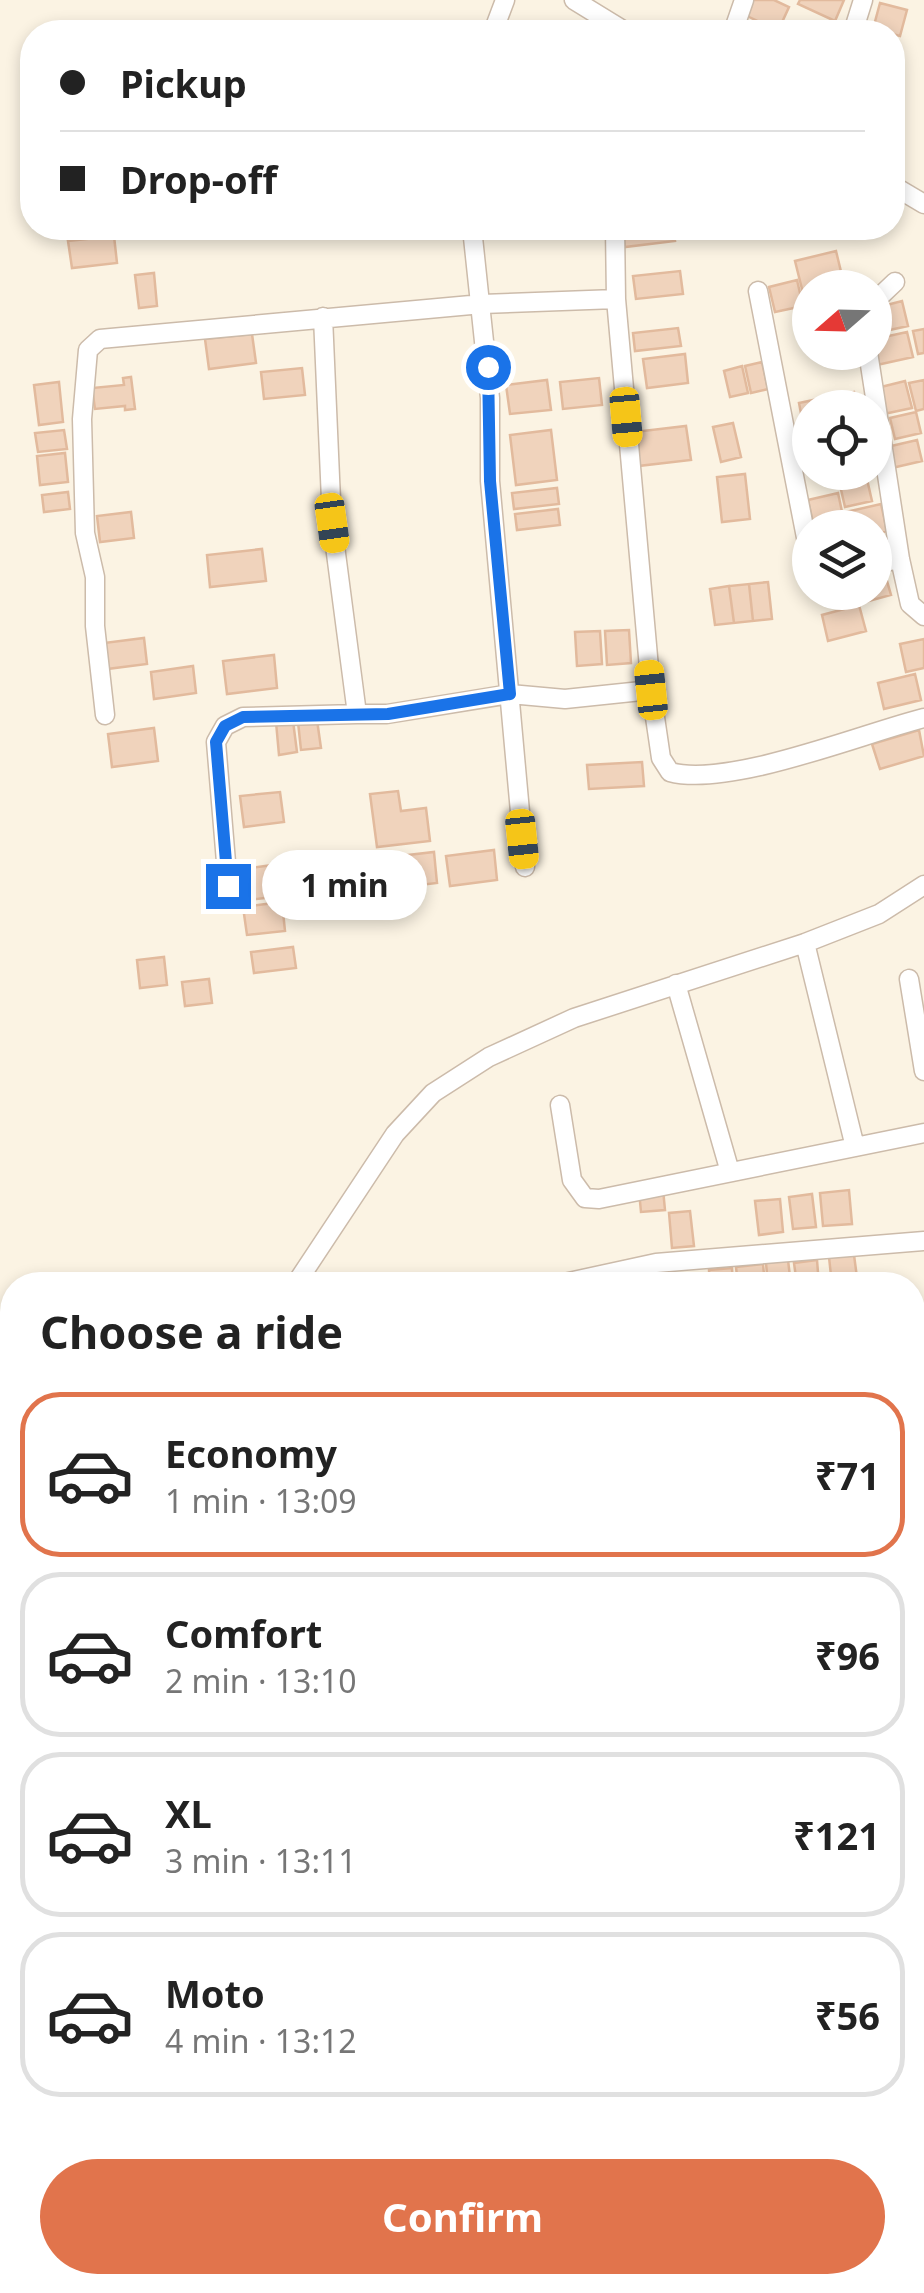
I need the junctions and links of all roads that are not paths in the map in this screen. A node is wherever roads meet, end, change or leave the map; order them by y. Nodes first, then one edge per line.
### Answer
1 (574, 0) edge
2 (606, 20) edge
3 (474, 240) edge
4 (615, 240) edge
5 (895, 282) dead end
6 (892, 285) edge
7 (758, 291) dead end
8 (616, 299) junction
9 (482, 304) junction
10 (323, 316) junction
11 (871, 370) edge
12 (801, 510) edge
13 (900, 559) junction
14 (892, 561) edge
15 (924, 616) edge
16 (651, 690) junction
17 (510, 694) junction
18 (357, 714) junction
19 (105, 715) dead end
20 (924, 718) edge
21 (525, 867) dead end
22 (924, 885) edge
23 (228, 886) dead end
24 (805, 943) junction
25 (909, 980) dead end
26 (676, 984) junction
27 (924, 1071) edge
28 (560, 1105) dead end
29 (924, 1133) edge
30 (855, 1147) junction
31 (730, 1172) junction
32 (924, 1241) edge
33 (304, 1272) edge
34 (615, 1272) edge

1 - 2 street
3 - 9 street
4 - 8 street
5 - 6 street
7 - 12 street
8 - 9 street
8 - 16 street
9 - 10 street
9 - 17 street
10 - 18 street
10 - 19 street
11 - 13 street
13 - 14 street
13 - 15 street
16 - 17 street
16 - 20 street
17 - 18 street
17 - 21 street
18 - 23 street
22 - 24 street
24 - 26 street
24 - 30 street
25 - 27 street
26 - 31 street
26 - 33 street
28 - 31 street
29 - 30 street
30 - 31 street
32 - 34 street

